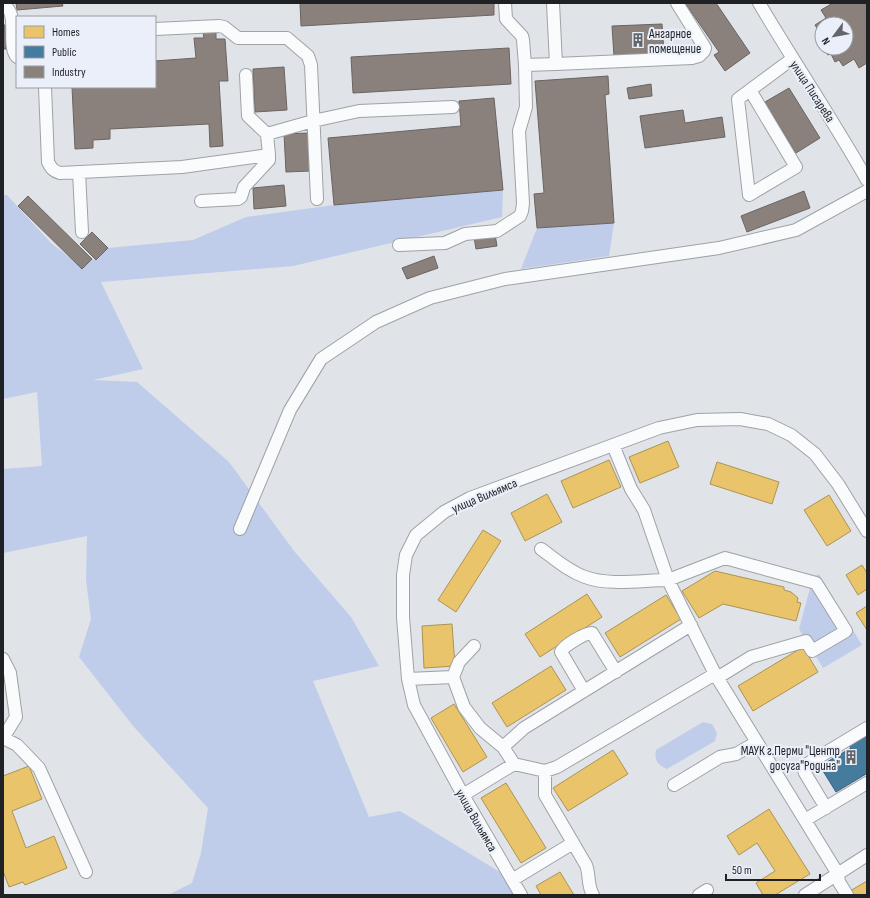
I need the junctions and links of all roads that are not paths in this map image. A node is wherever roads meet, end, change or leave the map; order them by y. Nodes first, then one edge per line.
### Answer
1 (505, 3) edge
2 (553, 3) edge
3 (677, 3) edge
4 (759, 3) edge
5 (3, 6) edge
6 (156, 29) edge
7 (16, 55) edge
8 (792, 58) junction
9 (556, 64) junction
10 (524, 65) junction
11 (246, 75) dead end
12 (45, 88) edge
13 (750, 90) junction
14 (453, 107) dead end
15 (313, 121) junction
16 (268, 134) junction
17 (268, 155) junction
18 (79, 172) junction
19 (867, 180) edge
20 (867, 191) edge
21 (317, 199) dead end
22 (201, 202) dead end
23 (82, 232) dead end
24 (399, 245) dead end
25 (613, 445) junction
26 (240, 529) dead end
27 (867, 531) edge
28 (541, 549) dead end
29 (668, 580) junction
30 (691, 625) junction
31 (474, 646) dead end
32 (3, 659) edge
33 (616, 672) junction
34 (716, 676) junction
35 (453, 677) junction
36 (408, 679) junction
37 (584, 691) junction
38 (867, 728) edge
39 (3, 738) edge
40 (757, 742) junction
41 (503, 747) junction
42 (514, 764) junction
43 (545, 771) junction
44 (867, 783) edge
45 (674, 785) dead end
46 (463, 795) junction
47 (826, 808) junction
48 (805, 820) junction
49 (574, 843) junction
50 (867, 855) edge
51 (86, 872) dead end
52 (838, 874) junction
53 (512, 880) junction
54 (521, 895) edge
55 (593, 895) edge
56 (805, 895) edge
57 (847, 895) edge

1 - 10 street
2 - 9 street
3 - 9 street
4 - 8 street, улица Писарева
5 - 7 street
6 - 15 street
8 - 13 street
8 - 19 street, улица Писарева
9 - 10 street
10 - 24 street
11 - 16 street
12 - 18 street
13 - 13 street
14 - 15 street
15 - 16 street
15 - 21 street
16 - 17 street
17 - 18 street
17 - 22 street
18 - 23 street
20 - 26 street
25 - 27 street, улица Вильямса
25 - 29 street
25 - 36 street, улица Вильямса
28 - 29 street
29 - 30 street
29 - 34 street
30 - 33 street
30 - 34 street
31 - 35 street
32 - 39 street
33 - 37 street
33 - 37 street
34 - 40 street
34 - 43 street
35 - 36 street
35 - 41 street
36 - 46 street, улица Вильямса
37 - 41 street
38 - 47 street
39 - 51 street
40 - 45 street
40 - 48 street
41 - 42 street
42 - 43 street
42 - 46 street
43 - 49 street
44 - 47 street
46 - 53 street, улица Вильямса
47 - 48 street
48 - 52 street
49 - 53 street
49 - 55 street
50 - 52 street
52 - 56 street
52 - 57 street
53 - 54 street, улица Вильямса

